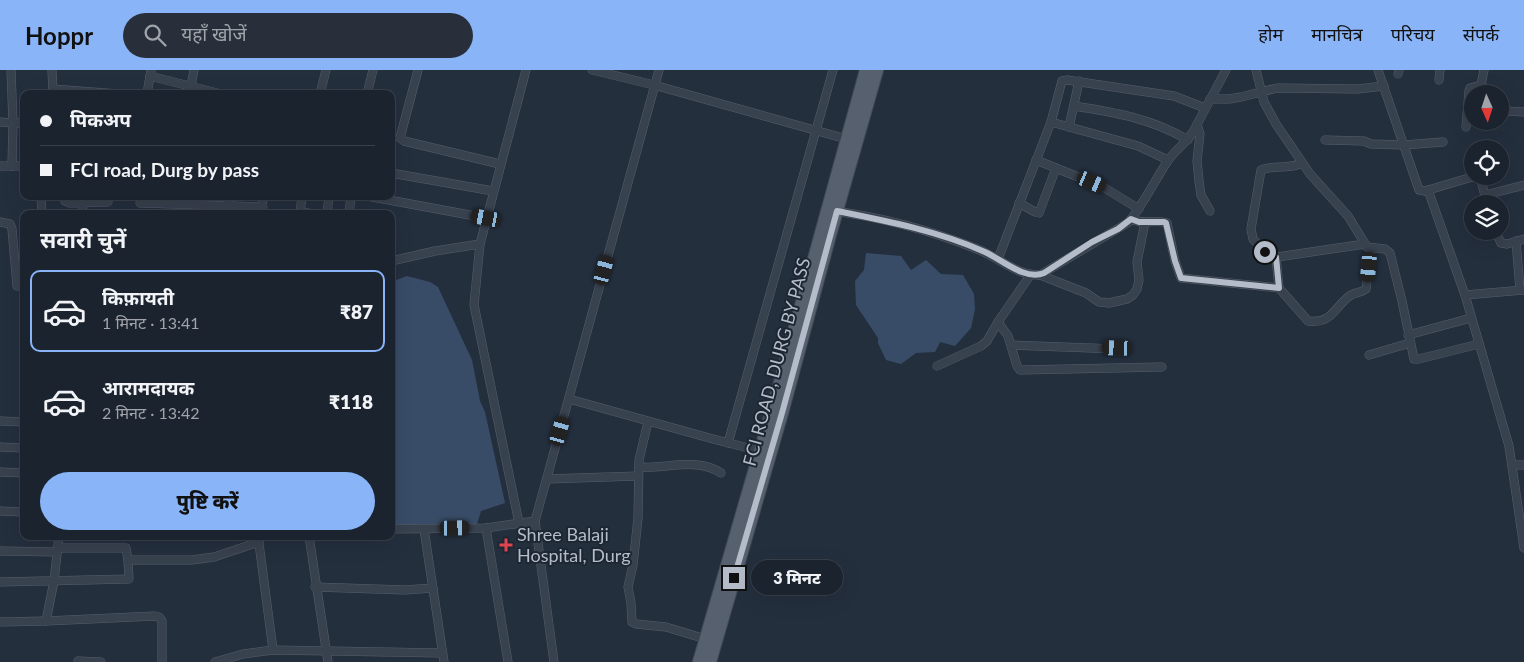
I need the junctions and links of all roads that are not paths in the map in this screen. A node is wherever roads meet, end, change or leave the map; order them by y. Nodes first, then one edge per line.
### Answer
1 (12, 70) edge
2 (52, 70) edge
3 (194, 70) edge
4 (326, 70) edge
5 (372, 70) edge
6 (418, 70) edge
7 (526, 70) edge
8 (592, 70) edge
9 (659, 70) edge
10 (833, 70) edge
11 (866, 70) edge
12 (878, 70) edge
13 (1226, 70) edge
14 (1256, 70) edge
15 (1378, 70) edge
16 (1440, 70) edge
17 (1484, 70) edge
18 (150, 73) edge
19 (1439, 80) dead end
20 (1079, 81) junction
21 (187, 85) junction
22 (1481, 85) edge
23 (654, 86) junction
24 (1384, 86) junction
25 (53, 90) edge
26 (148, 90) edge
27 (184, 90) edge
28 (205, 90) edge
29 (321, 90) edge
30 (367, 90) edge
31 (1261, 91) junction
32 (1210, 99) junction
33 (1074, 106) junction
34 (1205, 108) junction
35 (1509, 111) edge
36 (1524, 112) edge
37 (0, 122) edge
38 (1051, 122) junction
39 (14, 123) junction
40 (20, 124) edge
41 (1197, 124) junction
42 (1069, 127) junction
43 (816, 130) junction
44 (852, 140) junction
45 (1325, 140) dead end
46 (1186, 141) junction
47 (1443, 142) dead end
48 (1404, 145) junction
49 (1197, 151) junction
50 (1036, 160) junction
51 (1168, 160) junction
52 (1302, 163) junction
53 (500, 164) junction
54 (0, 166) edge
55 (12, 166) junction
56 (20, 166) edge
57 (1056, 168) junction
58 (395, 174) edge
59 (1524, 185) edge
60 (1428, 190) junction
61 (493, 191) junction
62 (1485, 195) joint
63 (65, 200) edge
64 (229, 200) edge
65 (389, 200) edge
66 (82, 202) junction
67 (108, 202) dead end
68 (140, 203) dead end
69 (1019, 203) junction
70 (228, 205) junction
71 (1139, 209) junction
72 (83, 210) edge
73 (227, 210) edge
74 (262, 210) edge
75 (832, 211) junction
76 (1210, 211) dead end
77 (486, 218) junction
78 (1131, 219) junction
79 (0, 222) edge
80 (1145, 222) junction
81 (1500, 240) edge
82 (1520, 240) edge
83 (480, 244) junction
84 (1368, 246) junction
85 (1276, 257) junction
86 (395, 259) edge
87 (998, 259) junction
88 (1031, 274) junction
89 (1040, 275) junction
90 (17, 286) dead end
91 (1279, 288) junction
92 (1522, 290) edge
93 (1465, 295) junction
94 (1471, 318) junction
95 (998, 322) junction
96 (1409, 339) junction
97 (1011, 344) junction
98 (1479, 344) junction
99 (1117, 348) dead end
100 (1370, 355) dead end
101 (938, 366) dead end
102 (1162, 367) dead end
103 (569, 399) junction
104 (0, 421) edge
105 (20, 422) edge
106 (648, 422) junction
107 (728, 443) junction
108 (0, 447) edge
109 (20, 448) edge
110 (760, 451) junction
111 (1512, 465) junction
112 (1524, 465) edge
113 (639, 467) junction
114 (0, 472) edge
115 (20, 473) edge
116 (721, 473) dead end
117 (638, 476) junction
118 (547, 479) junction
119 (0, 511) edge
120 (20, 512) edge
121 (1522, 519) edge
122 (535, 521) junction
123 (519, 523) junction
124 (486, 528) junction
125 (395, 529) edge
126 (424, 529) junction
127 (59, 540) edge
128 (256, 540) edge
129 (259, 540) edge
130 (309, 540) edge
131 (1524, 548) edge
132 (0, 550) edge
133 (58, 550) junction
134 (128, 560) junction
135 (54, 581) junction
136 (0, 582) edge
137 (315, 587) junction
138 (433, 588) junction
139 (46, 621) junction
140 (0, 622) edge
141 (711, 640) junction
142 (273, 650) junction
143 (326, 650) junction
144 (442, 653) junction
145 (78, 661) edge
146 (101, 662) edge
147 (162, 662) edge
148 (215, 662) edge
149 (328, 662) edge
150 (444, 662) edge
151 (508, 662) edge
152 (554, 662) edge
153 (700, 662) edge
154 (710, 662) edge

1 - 39 street
2 - 25 street
3 - 21 street
4 - 29 street
5 - 30 street
6 - 53 street
7 - 53 street
8 - 23 street
9 - 23 street
10 - 43 street
11 - 44 main road, FCI ROAD, DURG BY PASS
12 - 44 main road, FCI ROAD, DURG BY PASS
13 - 32 street
14 - 31 street
15 - 24 street
16 - 19 street
17 - 22 street
18 - 21 street
18 - 26 street
20 - 33 street
20 - 34 street
20 - 38 street
21 - 27 street
21 - 28 street
23 - 43 street
23 - 103 street
24 - 31 street
24 - 48 street
31 - 32 street
31 - 52 street
32 - 34 street
33 - 42 street
33 - 46 street
34 - 41 street
35 - 36 street
37 - 39 street
38 - 42 street
38 - 50 street
39 - 40 street
39 - 55 street
41 - 46 street
41 - 49 street
42 - 51 street
43 - 44 street
43 - 107 street
44 - 75 main road, FCI ROAD, DURG BY PASS
45 - 48 street
46 - 49 street
46 - 51 street
47 - 48 street
48 - 60 street
49 - 76 street
50 - 57 street
50 - 69 street
51 - 71 street
52 - 84 street
52 - 85 street
53 - 61 street
54 - 55 street
55 - 56 street
57 - 69 street
57 - 71 street
58 - 61 street
59 - 62 street
60 - 62 street
60 - 93 street
61 - 77 street
63 - 66 street
64 - 70 street
65 - 77 street
66 - 67 street
66 - 72 street
68 - 70 street
69 - 87 street
70 - 73 street
70 - 74 street
71 - 78 street
75 - 87 street
75 - 110 main road, FCI ROAD, DURG BY PASS
75 - 141 main road, FCI ROAD, DURG BY PASS
77 - 83 street
78 - 80 street
78 - 89 street
79 - 90 street
80 - 89 street
80 - 91 street
81 - 82 street
82 - 92 street
83 - 86 street
83 - 123 street
84 - 85 street
84 - 91 street
84 - 96 street
85 - 91 street
87 - 88 street
88 - 89 street
88 - 95 street
92 - 93 street
93 - 94 street
94 - 96 street
94 - 98 street
95 - 97 street
95 - 101 street
96 - 98 street
96 - 100 street
97 - 99 street
97 - 102 street
98 - 111 street
103 - 106 street
103 - 118 street
104 - 105 street
106 - 107 street
106 - 113 street
107 - 110 street
108 - 109 street
110 - 141 main road, FCI ROAD, DURG BY PASS
111 - 112 street
111 - 121 street
113 - 116 street
113 - 117 street
114 - 115 street
117 - 118 street
117 - 141 street
118 - 122 street
119 - 120 street
121 - 131 street
122 - 123 street
122 - 152 street
123 - 124 street
124 - 126 street
124 - 151 street
125 - 126 street
126 - 138 street
127 - 133 street
128 - 134 street
129 - 142 street
130 - 137 street
132 - 133 street
133 - 134 street
133 - 135 street
134 - 135 street
135 - 136 street
135 - 139 street
137 - 138 street
137 - 143 street
138 - 144 street
139 - 140 street
139 - 147 street
141 - 153 main road, FCI ROAD, DURG BY PASS
141 - 154 main road, FCI ROAD, DURG BY PASS
142 - 143 street
142 - 148 street
143 - 144 street
143 - 149 street
144 - 150 street
145 - 146 street

